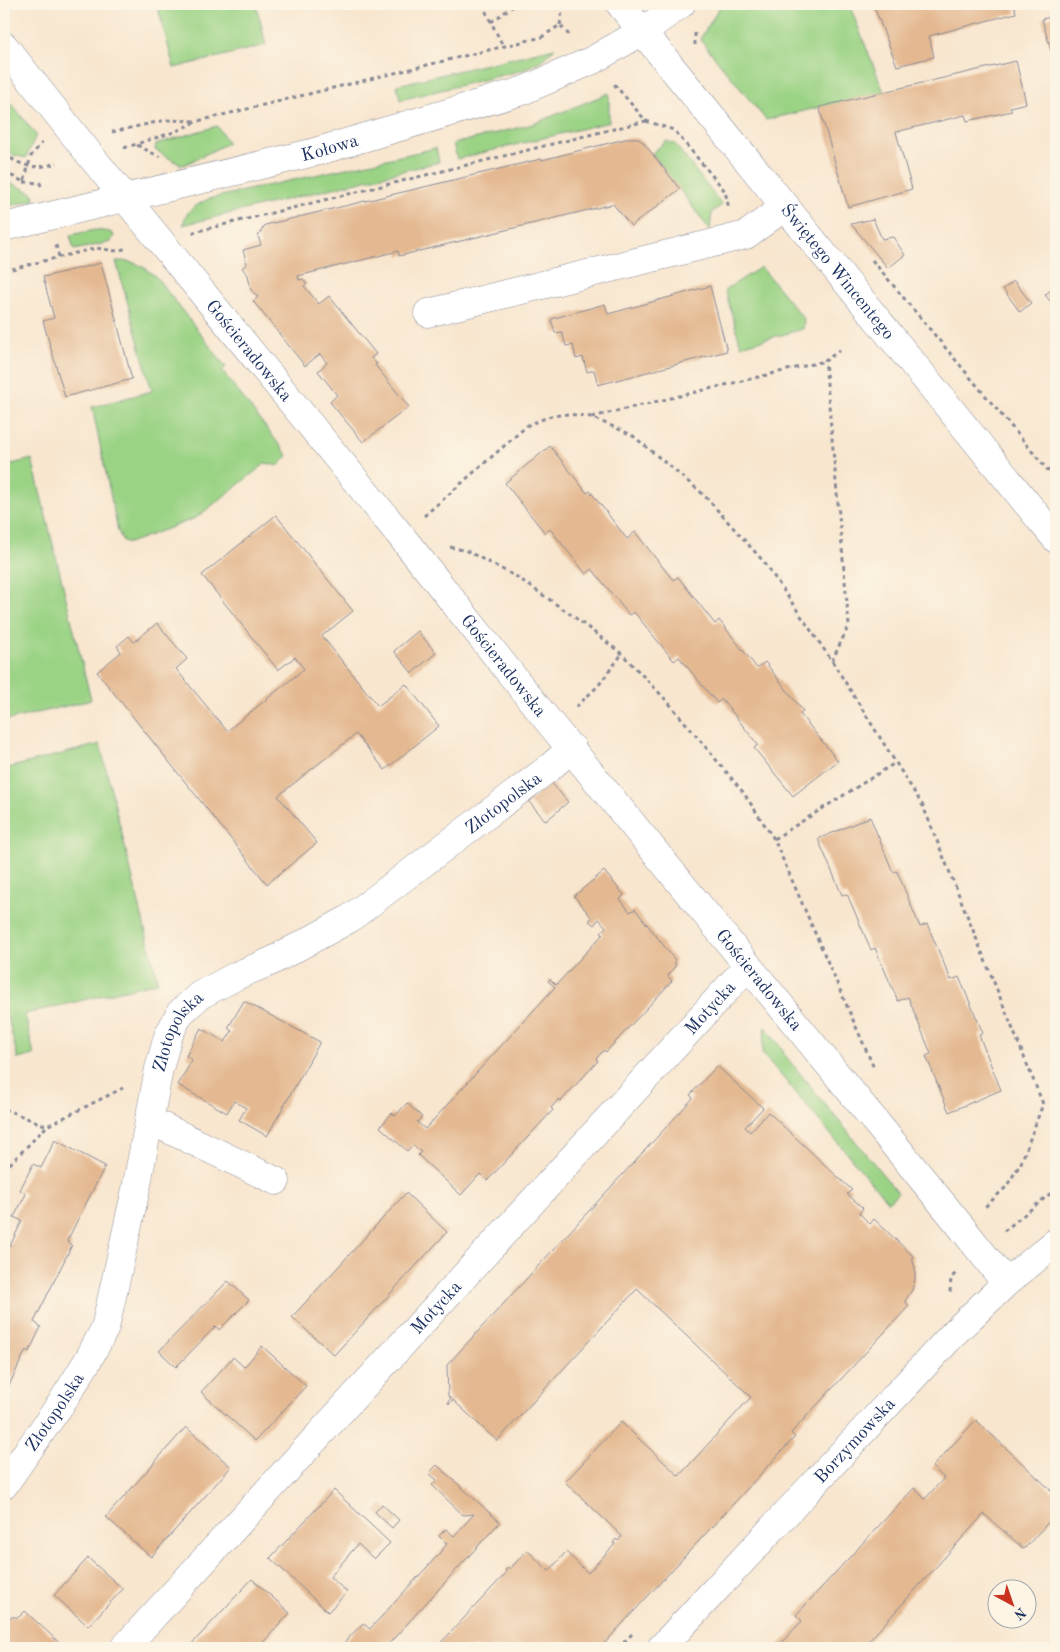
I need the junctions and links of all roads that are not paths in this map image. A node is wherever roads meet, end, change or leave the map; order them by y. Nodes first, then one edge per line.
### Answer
1 (620, 4) edge
2 (681, 4) edge
3 (643, 31) junction
4 (4, 46) edge
5 (127, 198) junction
6 (786, 206) junction
7 (4, 228) edge
8 (428, 313) dead end
9 (1056, 539) edge
10 (572, 748) junction
11 (748, 966) junction
12 (149, 1120) junction
13 (276, 1181) dead end
14 (1056, 1242) edge
15 (1006, 1283) junction
16 (4, 1485) edge
17 (665, 1647) edge
18 (124, 1648) edge

1 - 3 street, Świętego Wincentego
2 - 3 street, Kołowa
3 - 5 street, Kołowa
3 - 6 street, Świętego Wincentego
4 - 5 street, Gościeradowska
5 - 7 street, Kołowa
5 - 10 street, Gościeradowska
6 - 8 street
6 - 9 street, Świętego Wincentego
10 - 11 street, Gościeradowska
10 - 12 street, Złotopolska
11 - 15 street, Gościeradowska
11 - 18 street, Motycka
12 - 13 street
12 - 16 street, Złotopolska
14 - 15 street, Borzymowska
15 - 17 street, Borzymowska

